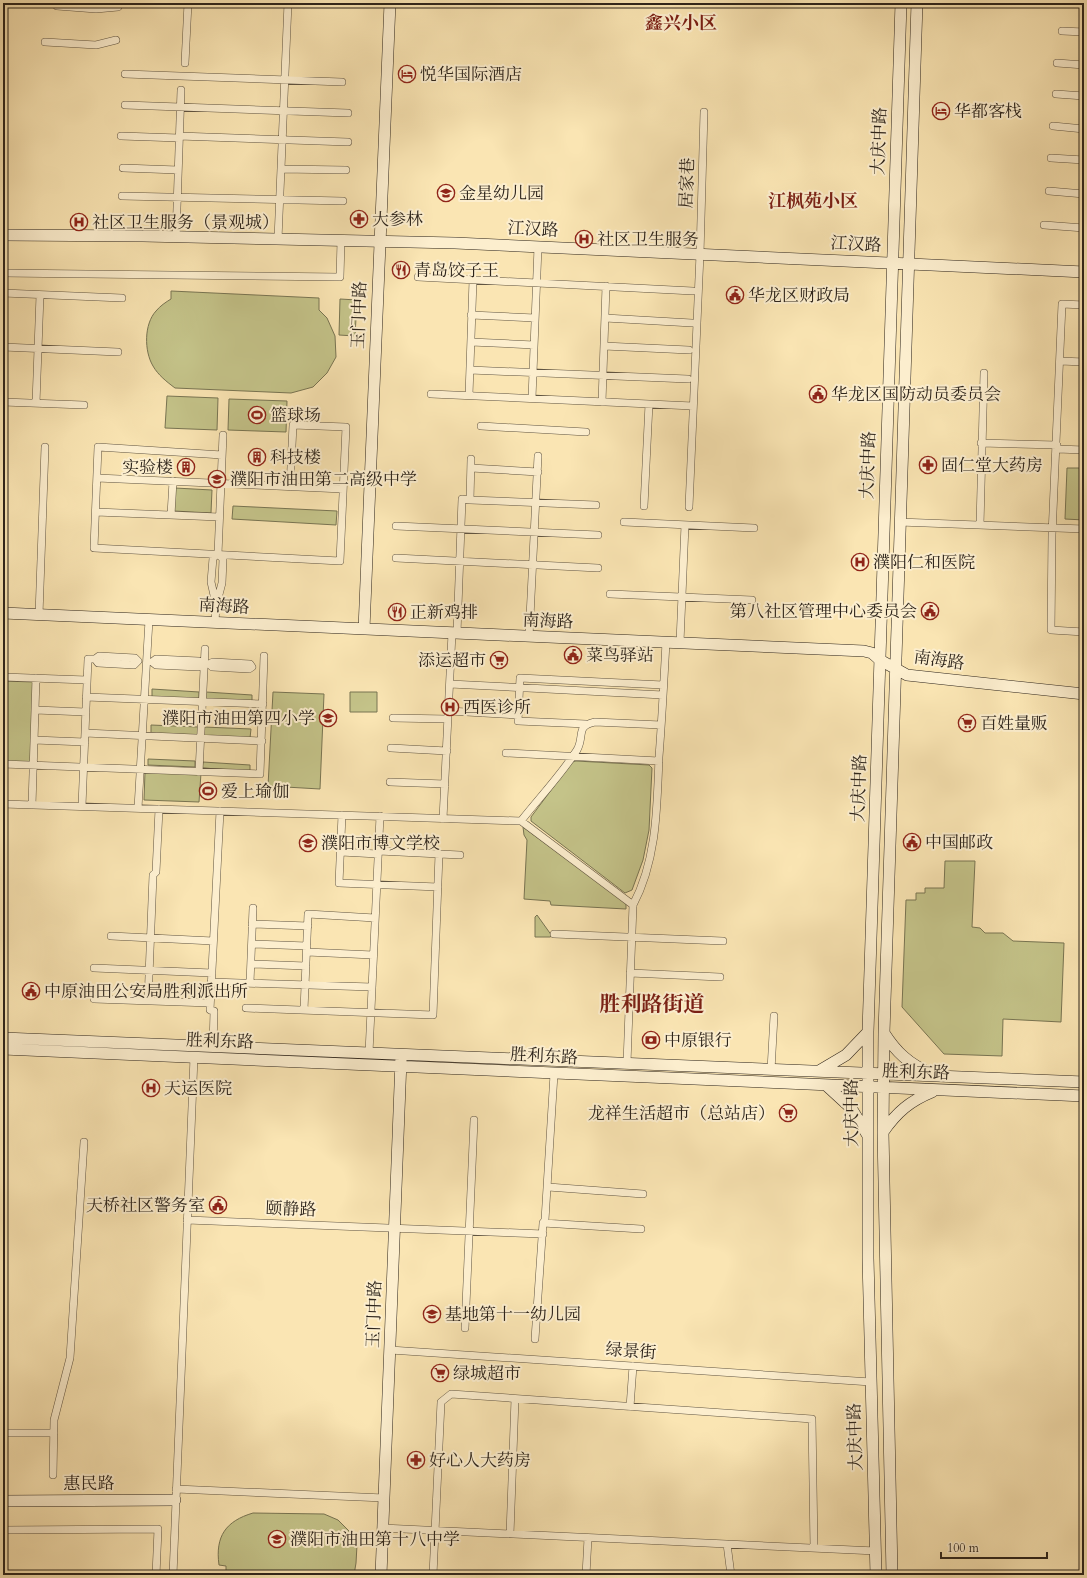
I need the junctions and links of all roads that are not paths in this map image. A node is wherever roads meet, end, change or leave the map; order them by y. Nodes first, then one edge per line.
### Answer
1 (188, 3) edge
2 (288, 3) edge
3 (390, 3) edge
4 (901, 3) edge
5 (917, 3) edge
6 (57, 6) dead end
7 (118, 7) dead end
8 (1062, 31) dead end
9 (1084, 32) edge
10 (116, 40) dead end
11 (45, 42) dead end
12 (185, 63) dead end
13 (1057, 63) dead end
14 (1084, 65) edge
15 (125, 74) dead end
16 (284, 80) junction
17 (342, 82) dead end
18 (181, 90) dead end
19 (1056, 94) dead end
20 (1084, 96) edge
21 (125, 105) dead end
22 (181, 107) junction
23 (283, 111) junction
24 (704, 112) dead end
25 (348, 113) dead end
26 (1053, 126) dead end
27 (1084, 129) edge
28 (121, 136) dead end
29 (179, 137) junction
30 (282, 140) junction
31 (348, 142) dead end
32 (1051, 158) dead end
33 (1084, 160) edge
34 (123, 168) dead end
35 (281, 168) junction
36 (178, 170) junction
37 (346, 170) dead end
38 (1049, 191) dead end
39 (1084, 194) edge
40 (122, 196) dead end
41 (178, 198) junction
42 (280, 200) junction
43 (343, 201) dead end
44 (1044, 225) dead end
45 (1084, 228) edge
46 (3, 235) edge
47 (176, 237) junction
48 (278, 239) junction
49 (341, 241) junction
50 (379, 241) junction
51 (538, 247) junction
52 (700, 254) junction
53 (892, 263) junction
54 (907, 264) junction
55 (1084, 272) edge
56 (3, 273) edge
57 (418, 277) dead end
58 (472, 280) junction
59 (537, 283) junction
60 (606, 286) junction
61 (693, 291) dead end
62 (3, 293) edge
63 (40, 295) junction
64 (122, 298) dead end
65 (1084, 305) edge
66 (471, 315) junction
67 (535, 318) junction
68 (605, 318) junction
69 (692, 323) dead end
70 (471, 342) junction
71 (534, 345) junction
72 (604, 346) junction
73 (3, 347) edge
74 (38, 349) junction
75 (689, 350) dead end
76 (118, 352) dead end
77 (1060, 362) junction
78 (1084, 362) edge
79 (470, 370) junction
80 (533, 372) junction
81 (984, 373) dead end
82 (603, 375) junction
83 (688, 379) dead end
84 (431, 394) dead end
85 (469, 395) junction
86 (532, 398) junction
87 (3, 402) edge
88 (602, 402) junction
89 (36, 403) junction
90 (649, 404) junction
91 (84, 405) dead end
92 (693, 406) junction
93 (481, 426) dead end
94 (586, 432) dead end
95 (223, 436) dead end
96 (981, 442) junction
97 (45, 447) dead end
98 (1057, 447) junction
99 (1084, 450) edge
100 (222, 455) junction
101 (538, 456) dead end
102 (471, 459) dead end
103 (471, 468) junction
104 (538, 472) junction
105 (97, 478) junction
106 (173, 481) junction
107 (220, 483) junction
108 (290, 487) junction
109 (343, 489) junction
110 (470, 500) junction
111 (536, 503) junction
112 (596, 506) dead end
113 (644, 506) dead end
114 (689, 507) dead end
115 (96, 512) junction
116 (171, 515) junction
117 (219, 517) junction
118 (624, 522) dead end
119 (899, 522) junction
120 (685, 525) junction
121 (980, 525) junction
122 (396, 526) dead end
123 (754, 528) dead end
124 (1054, 528) junction
125 (1084, 529) edge
126 (462, 530) junction
127 (535, 533) junction
128 (598, 535) dead end
129 (218, 554) junction
130 (396, 558) dead end
131 (460, 561) junction
132 (533, 565) junction
133 (598, 568) dead end
134 (610, 594) dead end
135 (682, 597) junction
136 (752, 600) dead end
137 (216, 604) junction
138 (3, 613) edge
139 (39, 615) junction
140 (149, 620) junction
141 (215, 623) junction
142 (364, 629) junction
143 (1084, 632) edge
144 (455, 633) junction
145 (529, 637) junction
146 (666, 642) junction
147 (680, 642) junction
148 (205, 649) dead end
149 (264, 656) dead end
150 (880, 660) junction
151 (150, 662) junction
152 (205, 664) junction
153 (894, 667) junction
154 (264, 668) junction
155 (3, 677) edge
156 (36, 678) junction
157 (87, 680) junction
158 (450, 684) junction
159 (663, 685) junction
160 (519, 688) junction
161 (1084, 694) edge
162 (663, 695) junction
163 (86, 697) junction
164 (144, 699) junction
165 (203, 702) junction
166 (263, 704) junction
167 (35, 710) junction
168 (449, 711) junction
169 (86, 712) junction
170 (518, 715) junction
171 (393, 718) dead end
172 (448, 720) junction
173 (586, 724) junction
174 (661, 725) junction
175 (85, 733) junction
176 (142, 736) junction
177 (201, 738) junction
178 (34, 740) junction
179 (262, 741) junction
180 (84, 742) junction
181 (392, 748) dead end
182 (447, 751) junction
183 (506, 753) dead end
184 (573, 756) junction
185 (659, 761) junction
186 (3, 764) edge
187 (34, 766) junction
188 (83, 768) junction
189 (140, 770) junction
190 (199, 772) junction
191 (390, 782) dead end
192 (445, 784) junction
193 (3, 804) edge
194 (32, 805) junction
195 (82, 806) junction
196 (138, 808) junction
197 (159, 809) junction
198 (220, 811) junction
199 (342, 815) junction
200 (380, 816) junction
201 (443, 818) junction
202 (521, 821) junction
203 (341, 852) junction
204 (378, 852) junction
205 (439, 854) junction
206 (460, 855) dead end
207 (377, 885) junction
208 (438, 887) junction
209 (633, 905) junction
210 (253, 908) dead end
211 (375, 918) junction
212 (252, 924) junction
213 (308, 926) junction
214 (554, 934) dead end
215 (111, 936) dead end
216 (632, 937) junction
217 (150, 939) junction
218 (723, 941) dead end
219 (213, 942) junction
220 (252, 944) junction
221 (307, 949) junction
222 (373, 955) junction
223 (251, 964) junction
224 (306, 966) junction
225 (94, 968) dead end
226 (149, 970) junction
227 (212, 973) junction
228 (630, 973) junction
229 (720, 976) dead end
230 (212, 982) junction
231 (250, 983) junction
232 (305, 985) junction
233 (372, 987) junction
234 (94, 999) dead end
235 (148, 1001) junction
236 (210, 1003) junction
237 (246, 1008) dead end
238 (304, 1010) junction
239 (371, 1013) junction
240 (774, 1016) dead end
241 (868, 1032) junction
242 (884, 1033) junction
243 (3, 1038) edge
244 (213, 1046) junction
245 (3, 1049) edge
246 (369, 1053) junction
247 (401, 1054) junction
248 (194, 1057) junction
249 (627, 1063) junction
250 (401, 1066) junction
251 (771, 1070) junction
252 (818, 1072) junction
253 (868, 1073) junction
254 (554, 1074) junction
255 (884, 1074) junction
256 (936, 1075) junction
257 (1084, 1082) edge
258 (827, 1086) junction
259 (868, 1088) junction
260 (883, 1088) junction
261 (936, 1090) junction
262 (1084, 1096) edge
263 (474, 1120) dead end
264 (883, 1132) junction
265 (868, 1134) junction
266 (84, 1142) dead end
267 (548, 1187) junction
268 (643, 1194) dead end
269 (187, 1220) junction
270 (543, 1223) junction
271 (395, 1228) junction
272 (640, 1229) dead end
273 (468, 1231) junction
274 (543, 1234) junction
275 (465, 1328) dead end
276 (535, 1339) dead end
277 (390, 1350) junction
278 (632, 1366) junction
279 (871, 1382) junction
280 (515, 1399) junction
281 (630, 1407) junction
282 (3, 1433) edge
283 (54, 1433) junction
284 (53, 1475) dead end
285 (176, 1489) junction
286 (384, 1498) junction
287 (175, 1500) junction
288 (3, 1501) edge
289 (382, 1528) junction
290 (3, 1530) edge
291 (436, 1531) junction
292 (510, 1534) junction
293 (588, 1538) junction
294 (727, 1544) junction
295 (814, 1548) junction
296 (876, 1552) junction
297 (156, 1575) edge
298 (173, 1575) edge
299 (381, 1575) edge
300 (433, 1575) edge
301 (586, 1575) edge
302 (731, 1575) edge
303 (876, 1575) edge
304 (892, 1575) edge

1 - 12 street
2 - 16 street
3 - 50 main road, 玉门中路
4 - 53 main road, 大庆中路
5 - 54 main road, 大庆中路
6 - 7 street
8 - 9 street
10 - 11 street
13 - 14 street
15 - 16 street
16 - 17 street
16 - 23 street
18 - 22 street
19 - 20 street
21 - 22 street
22 - 23 street
22 - 29 street
23 - 25 street
23 - 30 street
24 - 52 street, 居家巷
26 - 27 street
28 - 29 street
29 - 30 street
29 - 36 street
30 - 31 street
30 - 35 street
32 - 33 street
34 - 36 street
35 - 37 street
35 - 42 street
36 - 41 street
38 - 39 street
40 - 41 street
41 - 42 street
41 - 47 street
42 - 43 street
42 - 48 street
44 - 45 street
46 - 47 main road, 江汉路
47 - 48 main road, 江汉路
48 - 49 main road, 江汉路
49 - 50 main road, 江汉路
49 - 56 street
50 - 51 main road, 江汉路
50 - 142 main road, 玉门中路
51 - 52 main road, 江汉路
51 - 59 street
52 - 53 main road, 江汉路
52 - 92 street, 居家巷
53 - 54 main road, 江汉路
53 - 150 main road, 大庆中路
54 - 55 main road, 江汉路
54 - 119 main road, 大庆中路
57 - 58 street
58 - 59 street
58 - 66 street
59 - 60 street
59 - 67 street
60 - 61 street
60 - 68 street
62 - 63 street
63 - 64 street
63 - 74 street
65 - 77 street
66 - 67 street
66 - 70 street
67 - 71 street
68 - 69 street
68 - 72 street
70 - 71 street
70 - 79 street
71 - 80 street
72 - 75 street
72 - 82 street
73 - 74 street
74 - 76 street
74 - 89 street
77 - 78 street
77 - 98 street
79 - 80 street
79 - 85 street
80 - 82 street
80 - 86 street
81 - 96 street
82 - 83 street
82 - 88 street
84 - 85 street
85 - 86 street
86 - 88 street
87 - 89 street
88 - 90 street
89 - 91 street
90 - 92 street
90 - 113 street
92 - 114 street, 居家巷
93 - 94 street
95 - 100 street
96 - 98 street
96 - 121 street
97 - 139 street
98 - 99 street
98 - 124 street
100 - 105 street
100 - 107 street
101 - 104 street
102 - 103 street
103 - 104 street
103 - 110 street
104 - 111 street
105 - 106 street
105 - 115 street
106 - 107 street
106 - 116 street
107 - 108 street
107 - 117 street
108 - 109 street
108 - 109 street
109 - 129 street
110 - 111 street
110 - 126 street
111 - 112 street
111 - 127 street
115 - 116 street
115 - 129 street
116 - 117 street
117 - 129 street
118 - 120 street
119 - 121 street
119 - 153 main road, 大庆中路
120 - 123 street
120 - 135 street
121 - 124 street
122 - 126 street
124 - 125 street
124 - 143 street
126 - 127 street
126 - 131 street
127 - 128 street
127 - 132 street
129 - 137 street
129 - 137 street
130 - 131 street
131 - 132 street
131 - 144 street
132 - 133 street
132 - 145 street
134 - 135 street
135 - 136 street
135 - 147 street
137 - 141 street
138 - 139 main road, 南海路
139 - 140 main road, 南海路
140 - 141 main road, 南海路
140 - 151 street
141 - 142 main road, 南海路
142 - 144 main road, 南海路
144 - 145 main road, 南海路
144 - 158 street
145 - 146 main road, 南海路
146 - 147 main road, 南海路
146 - 159 street
147 - 150 main road, 南海路
148 - 152 street
149 - 154 street
150 - 153 main road, 南海路
150 - 241 main road, 大庆中路
151 - 152 street
151 - 157 street
151 - 164 street
152 - 154 street
152 - 165 street
153 - 161 main road, 南海路
153 - 242 main road, 大庆中路
154 - 166 street
155 - 156 street
156 - 157 street
156 - 167 street
157 - 163 street
158 - 160 street
158 - 168 street
159 - 160 street
159 - 162 street
160 - 162 street
160 - 170 street
162 - 174 street
163 - 164 street
163 - 169 street
164 - 165 street
164 - 176 street
165 - 166 street
165 - 177 street
166 - 179 street
167 - 169 street
167 - 178 street
168 - 170 street
168 - 172 street
169 - 175 street
170 - 173 street
171 - 172 street
172 - 182 street
173 - 174 street
173 - 184 street
174 - 185 street
175 - 176 street
175 - 180 street
176 - 177 street
176 - 189 street
177 - 179 street
177 - 190 street
178 - 180 street
178 - 187 street
179 - 190 street
180 - 188 street
181 - 182 street
182 - 192 street
183 - 184 street
184 - 185 street
184 - 202 street
185 - 209 street
186 - 187 street
187 - 188 street
187 - 194 street
188 - 189 street
188 - 195 street
189 - 190 street
189 - 196 street
191 - 192 street
192 - 201 street
193 - 194 street
194 - 195 street
195 - 196 street
196 - 197 street
197 - 198 street
197 - 217 street
198 - 199 street
198 - 219 street
199 - 200 street
199 - 203 street
200 - 201 street
200 - 204 street
201 - 202 street
202 - 209 street
203 - 204 street
203 - 207 street
204 - 205 street
204 - 207 street
205 - 206 street
205 - 208 street
207 - 208 street
207 - 211 street
208 - 239 street
209 - 216 street
210 - 212 street
211 - 213 street
211 - 222 street
212 - 213 street
212 - 220 street
213 - 221 street
214 - 216 street
215 - 217 street
216 - 218 street
216 - 228 street
217 - 219 street
217 - 226 street
219 - 227 street
220 - 221 street
220 - 223 street
221 - 222 street
221 - 224 street
222 - 233 street
223 - 224 street
223 - 231 street
224 - 232 street
225 - 226 street
226 - 227 street
226 - 235 street
227 - 230 street
228 - 229 street
228 - 249 street
230 - 231 street
230 - 236 street
231 - 232 street
232 - 233 street
232 - 238 street
233 - 239 street
234 - 235 street
235 - 236 street
236 - 244 street
237 - 238 street
238 - 239 street
239 - 246 street
240 - 251 street
241 - 252 main road
241 - 253 main road, 大庆中路
242 - 255 main road, 大庆中路
242 - 256 main road
243 - 244 main road, 胜利东路
244 - 246 main road, 胜利东路
245 - 248 main road, 胜利东路
246 - 247 main road, 胜利东路
247 - 249 main road, 胜利东路
247 - 250 main road, 玉门中路
248 - 250 main road, 胜利东路
248 - 269 street
249 - 251 main road, 胜利东路
250 - 254 main road, 胜利东路
250 - 271 main road, 玉门中路
251 - 252 main road, 胜利东路
252 - 253 main road, 胜利东路
253 - 255 main road, 胜利东路
253 - 259 main road, 大庆中路
254 - 258 main road, 胜利东路
254 - 267 street
255 - 256 main road, 胜利东路
255 - 260 main road, 大庆中路
256 - 257 main road, 胜利东路
258 - 259 main road, 胜利东路
258 - 265 main road
259 - 260 main road, 胜利东路
259 - 265 main road, 大庆中路
260 - 261 main road, 胜利东路
260 - 264 main road, 大庆中路
261 - 262 main road, 胜利东路
261 - 264 main road
263 - 273 street
264 - 304 main road, 大庆中路
265 - 279 main road, 大庆中路
266 - 283 street
267 - 268 street
267 - 270 street
269 - 271 street, 颐静路
269 - 285 street
270 - 272 street
270 - 274 street
271 - 273 street, 颐静路
271 - 277 main road, 玉门中路
273 - 274 street, 颐静路
273 - 275 street
274 - 276 street
277 - 278 street, 绿景街
277 - 286 main road, 玉门中路
278 - 279 street, 绿景街
278 - 281 street
279 - 296 main road, 大庆中路
280 - 281 street
280 - 291 street
280 - 292 street
281 - 295 street
282 - 283 street
283 - 284 street
285 - 286 street
285 - 287 street
286 - 289 main road, 玉门中路
287 - 288 main road, 惠民路
287 - 298 street
289 - 291 street
289 - 299 main road, 玉门中路
290 - 297 street
291 - 292 street
291 - 300 street
292 - 293 street
293 - 294 street
293 - 301 street
294 - 295 street
294 - 302 street
295 - 296 street
296 - 303 main road, 大庆中路

